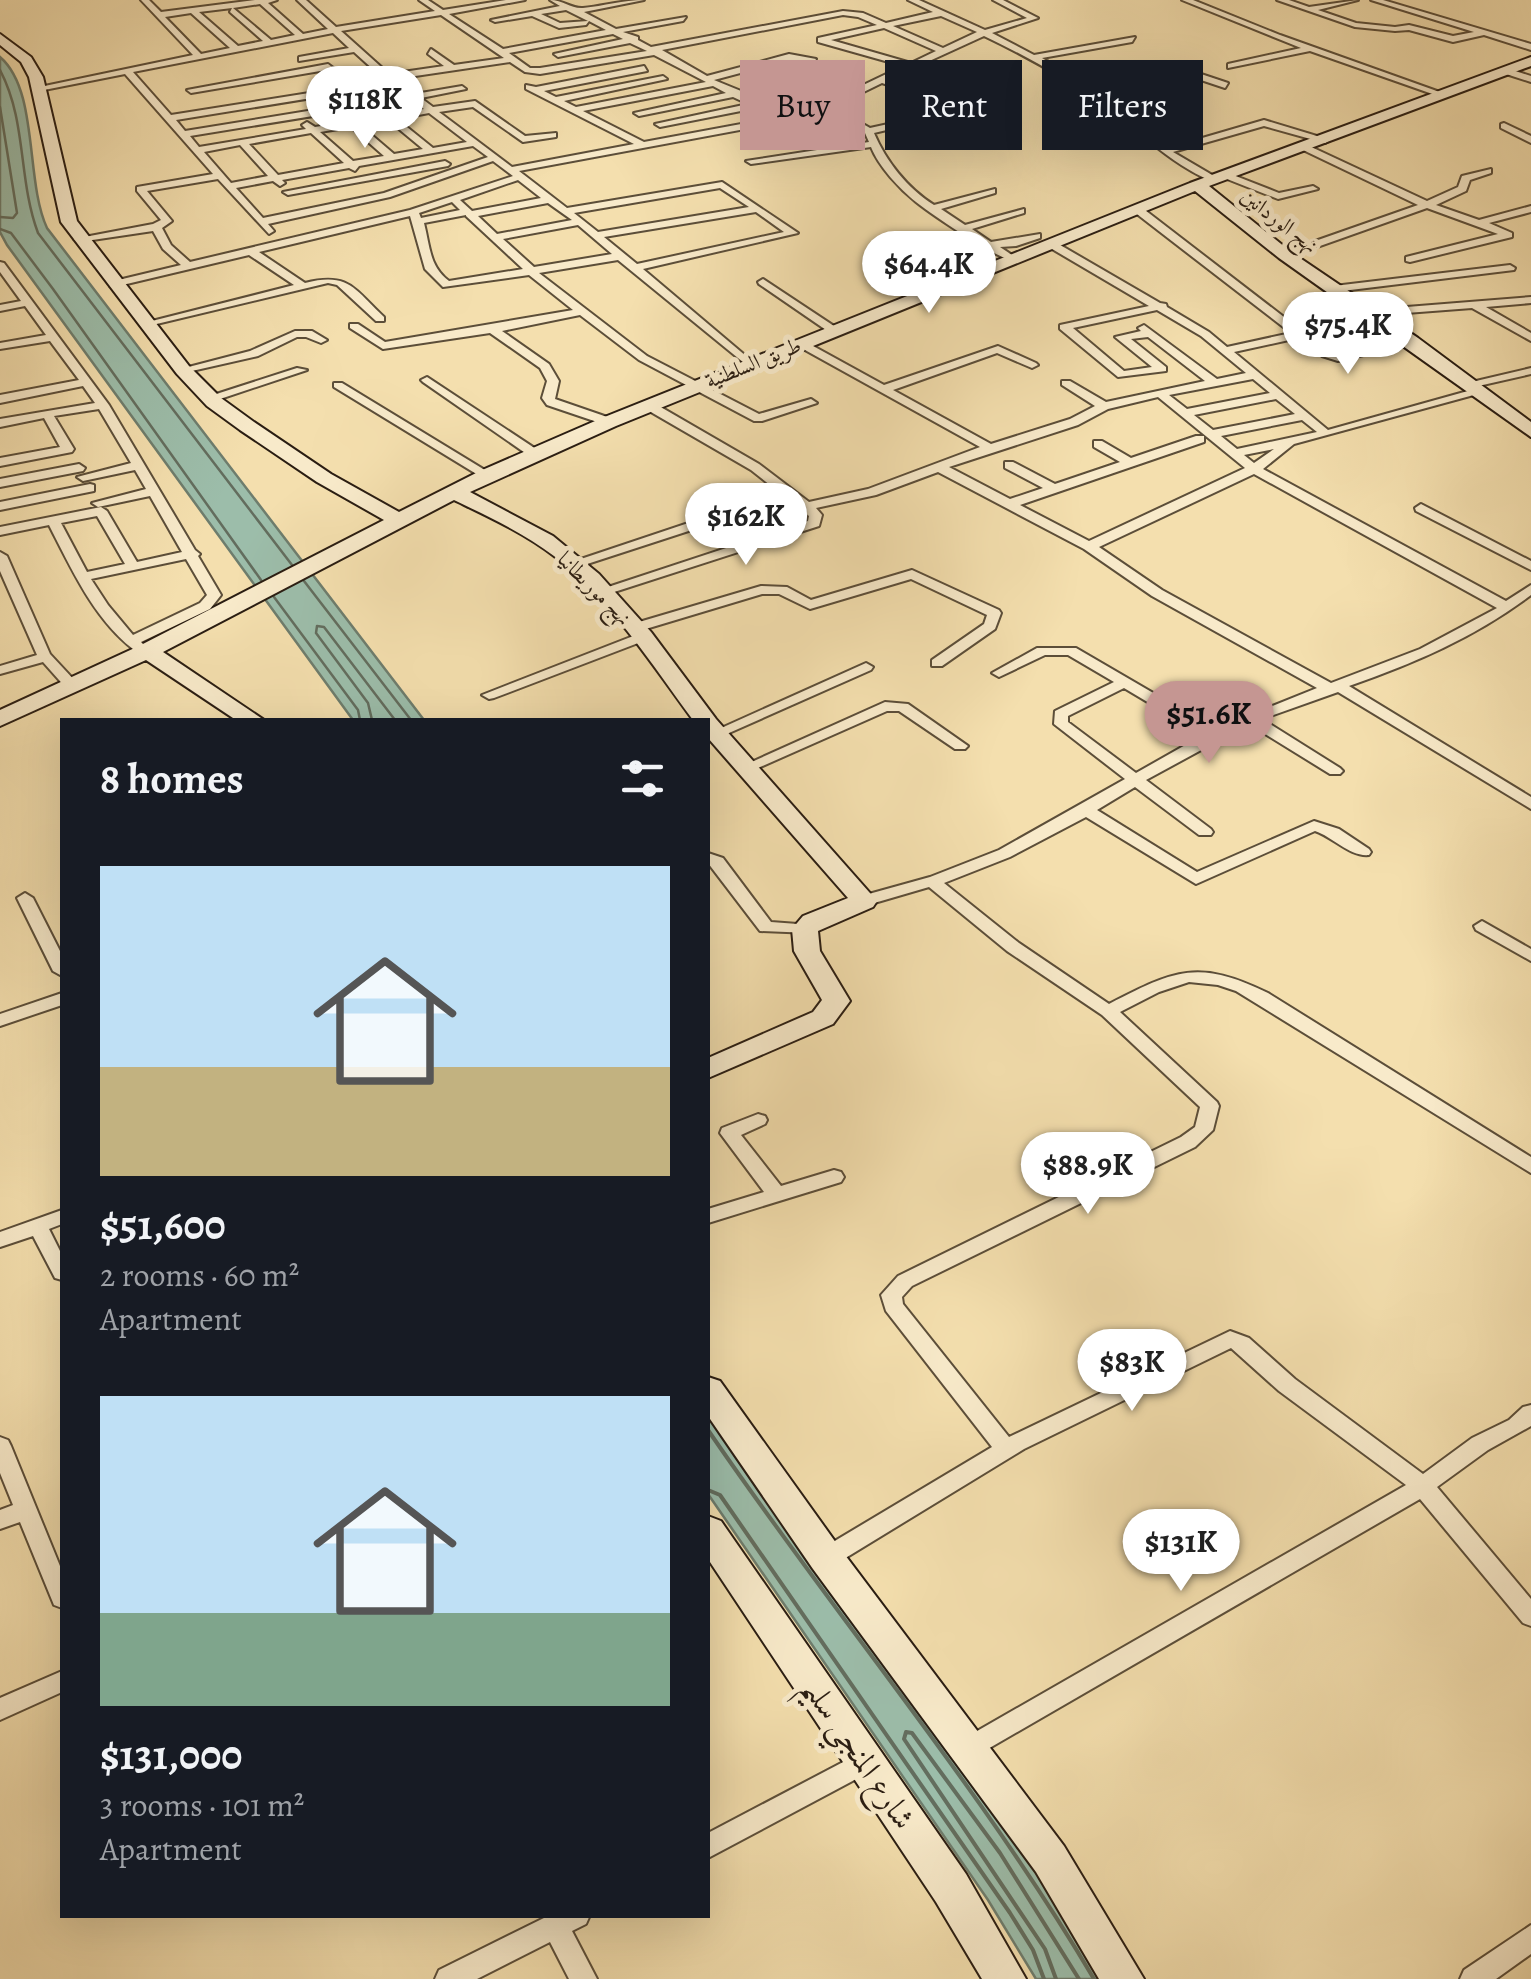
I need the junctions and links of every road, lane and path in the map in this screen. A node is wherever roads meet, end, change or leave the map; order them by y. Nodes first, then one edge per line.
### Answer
1 (199, 0) edge
2 (301, 0) edge
3 (422, 0) edge
4 (521, 0) edge
5 (554, 0) edge
6 (640, 0) edge
7 (912, 0) edge
8 (997, 0) edge
9 (1186, 0) edge
10 (1281, 0) edge
11 (1354, 0) edge
12 (1375, 0) edge
13 (1403, 0) edge
14 (268, 2) edge
15 (148, 3) edge
16 (1386, 4) junction
17 (476, 9) junction
18 (572, 9) junction
19 (1309, 9) junction
20 (233, 10) junction
21 (196, 13) junction
22 (532, 13) junction
23 (942, 13) junction
24 (444, 14) junction
25 (160, 16) junction
26 (683, 18) dead end
27 (1386, 18) dead end
28 (495, 20) junction
29 (596, 21) junction
30 (883, 26) junction
31 (1409, 27) junction
32 (511, 29) dead end
33 (334, 30) junction
34 (615, 30) junction
35 (1483, 33) junction
36 (986, 34) junction
37 (302, 36) junction
38 (0, 38) edge
39 (344, 38) junction
40 (635, 39) junction
41 (1132, 39) dead end
42 (270, 43) junction
43 (1531, 47) edge
44 (289, 49) dead end
45 (356, 49) junction
46 (1310, 49) junction
47 (656, 50) junction
48 (944, 50) junction
49 (431, 52) dead end
50 (502, 52) junction
51 (235, 54) junction
52 (558, 54) dead end
53 (199, 57) junction
54 (512, 58) junction
55 (624, 58) junction
56 (1030, 58) junction
57 (302, 59) dead end
58 (369, 60) junction
59 (891, 60) edge
60 (924, 60) edge
61 (1531, 61) edge
62 (355, 62) dead end
63 (342, 64) dead end
64 (1042, 65) edge
65 (1231, 66) dead end
66 (328, 67) junction
67 (451, 68) junction
68 (644, 69) junction
69 (1506, 71) junction
70 (128, 72) junction
71 (292, 72) junction
72 (740, 72) edge
73 (252, 74) junction
74 (1203, 78) edge
75 (391, 79) junction
76 (663, 79) junction
77 (1531, 79) edge
78 (713, 80) junction
79 (884, 80) edge
80 (236, 82) junction
81 (1225, 85) dead end
82 (38, 88) junction
83 (355, 89) junction
84 (462, 89) dead end
85 (682, 89) junction
86 (865, 89) edge
87 (738, 94) joint
88 (317, 95) junction
89 (412, 96) junction
90 (1444, 96) junction
91 (293, 99) junction
92 (555, 100) junction
93 (276, 101) junction
94 (617, 102) junction
95 (256, 105) junction
96 (740, 109) edge
97 (575, 110) junction
98 (214, 111) junction
99 (432, 111) junction
100 (639, 113) junction
101 (304, 114) junction
102 (172, 118) junction
103 (391, 118) junction
104 (353, 124) junction
105 (660, 124) junction
106 (1504, 126) dead end
107 (885, 127) edge
108 (740, 128) edge
109 (865, 129) edge
110 (313, 130) junction
111 (869, 131) junction
112 (183, 134) junction
113 (554, 135) dead end
114 (686, 139) junction
115 (1326, 140) junction
116 (1531, 140) edge
117 (243, 143) junction
118 (474, 143) junction
119 (875, 144) junction
120 (646, 146) junction
121 (1304, 147) junction
122 (196, 150) junction
123 (433, 150) junction
124 (1162, 150) edge
125 (1164, 152) junction
126 (391, 158) junction
127 (494, 158) junction
128 (752, 162) dead end
129 (449, 163) junction
130 (350, 164) junction
131 (462, 168) junction
132 (409, 171) junction
133 (1488, 171) dead end
134 (514, 174) junction
135 (219, 176) junction
136 (1220, 176) junction
137 (275, 178) junction
138 (368, 178) junction
139 (421, 182) junction
140 (229, 186) junction
141 (1195, 186) junction
142 (1313, 189) dead end
143 (992, 191) dead end
144 (288, 192) junction
145 (387, 195) junction
146 (651, 197) junction
147 (454, 199) junction
148 (551, 199) junction
149 (1427, 205) junction
150 (1531, 208) edge
151 (758, 209) junction
152 (931, 209) junction
153 (1137, 209) junction
154 (566, 210) junction
155 (1020, 211) dead end
156 (308, 212) junction
157 (469, 213) junction
158 (414, 216) junction
159 (261, 222) junction
160 (580, 222) junction
161 (680, 222) junction
162 (1479, 224) junction
163 (156, 227) junction
164 (961, 229) junction
165 (596, 235) junction
166 (495, 237) junction
167 (79, 239) junction
168 (1043, 240) junction
169 (279, 243) junction
170 (986, 245) junction
171 (249, 250) junction
172 (1285, 255) junction
173 (621, 256) junction
174 (1410, 258) dead end
175 (1011, 259) junction
176 (0, 265) edge
177 (188, 265) junction
178 (635, 268) junction
179 (1510, 268) dead end
180 (532, 272) junction
181 (971, 275) junction
182 (763, 282) dead end
183 (114, 284) junction
184 (301, 285) junction
185 (1334, 289) junction
186 (931, 290) junction
187 (1531, 300) edge
188 (24, 303) junction
189 (1473, 304) junction
190 (1162, 306) junction
191 (0, 308) edge
192 (580, 312) junction
193 (1126, 313) junction
194 (1373, 316) junction
195 (380, 318) dead end
196 (148, 325) junction
197 (354, 326) dead end
198 (492, 329) junction
199 (833, 330) junction
200 (1150, 332) junction
201 (1205, 334) junction
202 (1301, 334) junction
203 (52, 337) junction
204 (1121, 337) junction
205 (1191, 337) dead end
206 (1531, 338) edge
207 (321, 340) dead end
208 (1176, 340) dead end
209 (1162, 342) junction
210 (1412, 342) junction
211 (800, 343) junction
212 (1084, 343) junction
213 (0, 346) edge
214 (1228, 350) junction
215 (748, 364) junction
216 (1032, 365) dead end
217 (183, 370) junction
218 (300, 370) dead end
219 (1528, 374) edge
220 (1256, 375) junction
221 (426, 380) dead end
222 (87, 382) junction
223 (1214, 383) junction
224 (1066, 384) dead end
225 (338, 385) dead end
226 (696, 386) junction
227 (883, 389) junction
228 (1470, 389) junction
229 (1160, 393) junction
230 (1279, 395) junction
231 (210, 398) junction
232 (0, 399) edge
233 (811, 403) dead end
234 (1232, 404) junction
235 (103, 405) junction
236 (648, 405) junction
237 (1104, 406) junction
238 (1185, 413) junction
239 (47, 414) junction
240 (1305, 416) junction
241 (609, 422) junction
242 (0, 423) edge
243 (1258, 425) junction
244 (1531, 431) edge
245 (1326, 434) junction
246 (1206, 437) junction
247 (1098, 444) dead end
248 (1288, 444) junction
249 (990, 448) junction
250 (68, 449) junction
251 (1236, 453) junction
252 (535, 454) junction
253 (0, 462) edge
254 (1129, 462) junction
255 (138, 465) junction
256 (1010, 465) dead end
257 (939, 466) junction
258 (1254, 469) junction
259 (488, 475) junction
260 (84, 478) junction
261 (0, 483) edge
262 (1053, 488) junction
263 (152, 492) junction
264 (454, 492) junction
265 (1012, 503) junction
266 (0, 506) edge
267 (807, 506) junction
268 (100, 507) junction
269 (748, 507) dead end
270 (1421, 508) dead end
271 (53, 520) junction
272 (400, 521) junction
273 (0, 531) edge
274 (1089, 546) junction
275 (193, 554) junction
276 (0, 556) edge
277 (576, 563) junction
278 (1531, 566) edge
279 (133, 567) junction
280 (86, 576) junction
281 (4, 579) edge
282 (603, 591) junction
283 (1528, 595) edge
284 (1506, 608) junction
285 (638, 632) junction
286 (139, 646) junction
287 (46, 657) junction
288 (937, 662) dead end
289 (866, 667) dead end
290 (0, 670) edge
291 (1000, 672) dead end
292 (1122, 684) junction
293 (72, 686) junction
294 (1336, 688) junction
295 (489, 695) dead end
296 (249, 718) edge
297 (703, 718) edge
298 (1251, 718) junction
299 (0, 719) edge
300 (710, 726) edge
301 (710, 727) edge
302 (1216, 736) junction
303 (960, 746) dead end
304 (744, 769) junction
305 (1336, 771) dead end
306 (1141, 780) junction
307 (1531, 804) edge
308 (1086, 810) junction
309 (1206, 832) dead end
310 (1363, 852) dead end
311 (710, 859) edge
312 (934, 883) junction
313 (25, 898) dead end
314 (864, 901) junction
315 (1482, 926) dead end
316 (805, 929) junction
317 (1531, 956) edge
318 (60, 968) edge
319 (60, 1000) edge
320 (1108, 1012) junction
321 (0, 1020) edge
322 (710, 1068) edge
323 (758, 1120) dead end
324 (1531, 1166) edge
325 (834, 1177) dead end
326 (776, 1193) junction
327 (710, 1215) edge
328 (60, 1218) edge
329 (38, 1226) junction
330 (0, 1240) edge
331 (60, 1269) edge
332 (710, 1393) edge
333 (1531, 1414) edge
334 (0, 1446) edge
335 (1006, 1449) junction
336 (1423, 1486) junction
337 (26, 1509) junction
338 (0, 1520) edge
339 (710, 1534) edge
340 (826, 1558) junction
341 (60, 1593) edge
342 (1531, 1616) edge
343 (60, 1683) edge
344 (0, 1708) edge
345 (968, 1750) junction
346 (866, 1761) junction
347 (710, 1845) edge
348 (566, 1921) edge
349 (1531, 1938) edge
350 (449, 1979) edge
351 (584, 1979) edge
352 (1005, 1979) edge
353 (1124, 1979) edge
354 (1474, 1979) edge

1 - 15 street
2 - 33 street
3 - 24 street
4 - 17 street
5 - 18 street
6 - 18 street
7 - 23 street
8 - 36 street
9 - 46 street
10 - 19 street
11 - 19 street
12 - 16 street
13 - 16 street
14 - 20 street
14 - 21 street
14 - 37 street
15 - 25 street
16 - 35 street
17 - 24 street
17 - 28 street
18 - 22 street
18 - 29 street
19 - 31 street
20 - 21 street
20 - 42 street
21 - 25 street
21 - 51 street
22 - 28 street
22 - 29 street
23 - 30 street
23 - 36 street
24 - 33 street
24 - 50 street
25 - 53 street
26 - 34 street
27 - 31 street
28 - 32 street
29 - 34 street
30 - 47 street
30 - 48 street
30 - 59 street
31 - 35 street
33 - 37 street
33 - 39 street
34 - 40 street
34 - 50 street
35 - 43 street
36 - 48 street
36 - 56 street
37 - 42 street
38 - 82 main road
39 - 44 street
39 - 45 street
40 - 47 street
40 - 52 street
41 - 56 street
42 - 51 street
45 - 57 street
45 - 58 street
46 - 65 street
46 - 90 street
47 - 55 street
47 - 78 street
48 - 60 street
49 - 67 street
50 - 54 street
51 - 53 street
53 - 70 street
54 - 55 street
54 - 67 street
55 - 68 street
56 - 64 street
58 - 62 street
58 - 75 street
61 - 69 main road, طريق السلطنية
63 - 66 street
66 - 71 street
66 - 83 street
67 - 75 street
68 - 76 street
68 - 92 street
69 - 77 street
69 - 90 main road, طريق السلطنية
70 - 82 street
70 - 102 street
71 - 73 street
71 - 88 street
72 - 78 street
73 - 80 street
73 - 93 street
74 - 81 street
75 - 83 street
75 - 89 street
76 - 85 street
76 - 92 street
78 - 85 street
78 - 87 street
79 - 86 street
80 - 95 street
80 - 98 street
82 - 167 main road
83 - 88 street
84 - 89 street
85 - 94 street
87 - 100 street
88 - 91 street
89 - 99 street
89 - 101 street
90 - 115 main road, طريق السلطنية
91 - 93 street
91 - 101 street
92 - 97 street
93 - 95 street
94 - 97 street
94 - 100 street
95 - 98 street
96 - 105 street
97 - 120 street
98 - 102 street
99 - 103 street
99 - 113 street
99 - 118 street
100 - 105 street
101 - 110 street
101 - 112 street
102 - 112 street
103 - 104 street
103 - 123 street
104 - 110 street
104 - 126 street
105 - 114 street
106 - 116 street
107 - 111 street
108 - 114 street
109 - 111 street
110 - 117 street
110 - 130 street
111 - 119 street
112 - 122 street
114 - 120 street
115 - 121 main road, طريق السلطنية
115 - 125 street
117 - 122 street
117 - 137 street
118 - 123 street
118 - 127 street
119 - 128 street
119 - 152 street
120 - 134 street
121 - 136 main road, طريق السلطنية
121 - 149 street
122 - 135 street
123 - 126 street
123 - 129 street
124 - 125 street
125 - 136 street
126 - 130 street
127 - 131 street
127 - 134 street
129 - 131 street
129 - 132 street
130 - 137 street
130 - 138 street
131 - 139 street
132 - 138 street
132 - 139 street
133 - 149 street
134 - 147 street
134 - 148 street
135 - 140 street
135 - 163 street
136 - 141 main road, طريق السلطنية
136 - 142 street
137 - 140 street
137 - 144 street
138 - 144 street
138 - 145 street
139 - 145 street
140 - 159 street
141 - 153 main road, طريق السلطنية
141 - 172 main road, نهج الوردانين
143 - 152 street
144 - 156 street
145 - 156 street
145 - 158 street
146 - 151 street
146 - 154 street
146 - 161 street
147 - 157 street
147 - 158 street
148 - 154 street
148 - 157 street
149 - 162 street
149 - 172 street
150 - 162 street
151 - 161 street
151 - 178 street
152 - 164 street
153 - 168 main road, طريق السلطنية
153 - 202 street
154 - 160 street
155 - 164 street
156 - 159 street
157 - 158 street
157 - 166 street
158 - 169 street
158 - 180 street
159 - 169 street
160 - 165 street
160 - 166 street
161 - 165 street
162 - 174 street
163 - 167 street
163 - 177 street
164 - 170 street
165 - 173 street
166 - 180 street
167 - 183 main road
168 - 170 street
168 - 175 main road, طريق السلطنية
168 - 190 street
169 - 171 street
170 - 175 street
171 - 177 street
171 - 184 street
172 - 185 main road, نهج الوردانين
173 - 178 street
173 - 180 street
175 - 181 main road, طريق السلطنية
176 - 188 street
177 - 183 street
178 - 215 street
179 - 185 street
180 - 192 street
181 - 186 main road, طريق السلطنية
181 - 186 street
182 - 199 street
183 - 196 main road
184 - 195 street
184 - 196 street
185 - 194 main road, نهج الوردانين
186 - 199 main road, طريق السلطنية
187 - 189 street
188 - 191 street
188 - 203 street
189 - 194 street
189 - 206 street
190 - 193 street
190 - 201 street
192 - 198 street
192 - 226 street
193 - 200 street
193 - 212 street
194 - 202 street
194 - 210 main road, نهج الوردانين
196 - 217 main road
197 - 198 street
198 - 241 street
199 - 211 main road, طريق السلطنية
200 - 204 street
200 - 209 street
201 - 205 street
201 - 214 street
202 - 210 street
202 - 214 street
203 - 213 street
203 - 222 street
204 - 212 street
204 - 212 street
207 - 217 street
208 - 209 street
209 - 223 street
210 - 228 main road, نهج الوردانين
211 - 215 main road, طريق السلطنية
211 - 227 street
214 - 220 street
215 - 226 main road, طريق السلطنية
216 - 227 street
217 - 231 main road
218 - 231 street
219 - 228 street
220 - 223 street
220 - 230 street
221 - 252 street
222 - 232 street
222 - 235 street
223 - 229 street
224 - 237 street
225 - 259 street
226 - 233 street
226 - 236 main road, طريق السلطنية
227 - 249 street
228 - 244 main road, نهج الوردانين
228 - 245 street
229 - 237 street
229 - 238 street
230 - 234 street
230 - 240 street
231 - 272 main road
234 - 238 street
234 - 243 street
235 - 239 street
235 - 255 street
236 - 241 main road, طريق السلطنية
236 - 267 street
237 - 249 street
238 - 246 street
239 - 242 street
239 - 250 street
240 - 243 street
240 - 245 street
241 - 252 main road, طريق السلطنية
243 - 246 street
245 - 248 street
246 - 251 street
246 - 254 street
247 - 254 street
248 - 251 street
248 - 258 street
249 - 257 street
250 - 253 street
250 - 260 street
251 - 258 street
252 - 259 main road, طريق السلطنية
254 - 262 street
255 - 260 street
255 - 263 street
256 - 262 street
257 - 265 street
257 - 267 street
258 - 274 street
258 - 284 street
259 - 264 main road, طريق السلطنية
260 - 261 street
260 - 266 street
260 - 268 street
262 - 265 street
263 - 268 street
263 - 275 street
264 - 272 main road, طريق السلطنية
264 - 277 main road, نهج موريطانيا
265 - 274 street
267 - 282 street
268 - 271 street
268 - 279 street
269 - 277 street
270 - 278 street
271 - 273 street
271 - 280 street
272 - 286 main road, طريق السلطنية
274 - 294 street
275 - 279 street
275 - 286 street
276 - 281 street
277 - 282 main road, نهج موريطانيا
279 - 280 street
280 - 286 street
281 - 287 street
282 - 285 main road, نهج موريطانيا
283 - 284 street
284 - 294 street
285 - 288 street
285 - 295 street
285 - 297 main road, نهج موريطانيا
286 - 293 main road
286 - 296 main road
287 - 290 street
287 - 293 street
289 - 300 street
291 - 292 street
292 - 302 street
292 - 306 street
293 - 299 main road
294 - 298 street
294 - 307 street
298 - 302 street
298 - 305 street
301 - 304 main road, نهج موريطانيا
302 - 306 street
303 - 304 street
304 - 314 main road, نهج موريطانيا
306 - 308 street
306 - 309 street
308 - 310 street
308 - 312 street
311 - 316 street
312 - 314 street
312 - 320 street
313 - 318 street
314 - 316 main road
315 - 317 street
316 - 322 main road
319 - 321 street
320 - 324 street
320 - 335 street
323 - 326 street
325 - 326 street
326 - 327 street
328 - 329 street
329 - 330 street
329 - 331 street
332 - 340 main road
333 - 336 street
334 - 337 street
335 - 336 street
335 - 340 street
336 - 342 street
336 - 345 street
337 - 338 street
337 - 341 street
339 - 346 main road, شارع المنجي سليم
340 - 345 main road
343 - 344 street
345 - 353 main road
346 - 347 street
346 - 352 main road, شارع المنجي سليم
348 - 350 street
348 - 351 street
349 - 354 street

